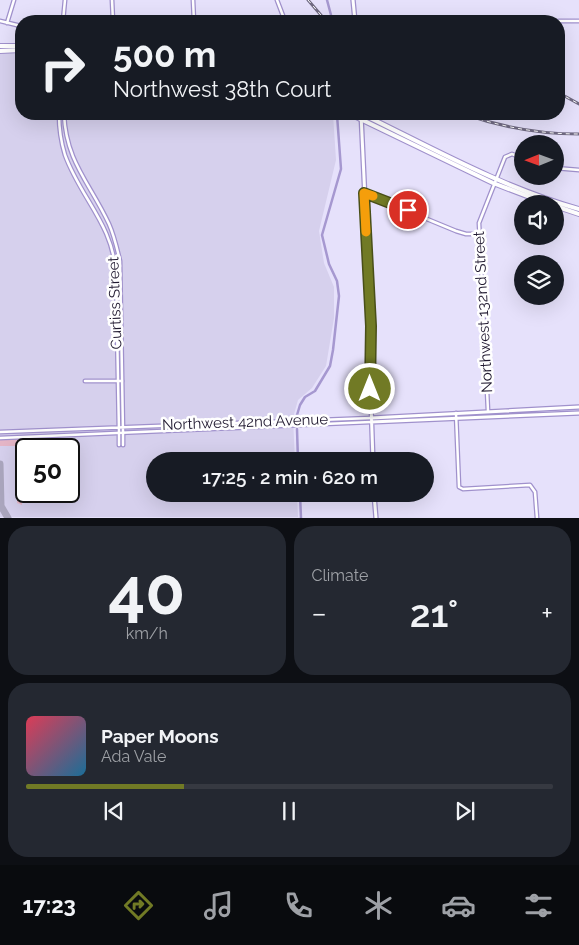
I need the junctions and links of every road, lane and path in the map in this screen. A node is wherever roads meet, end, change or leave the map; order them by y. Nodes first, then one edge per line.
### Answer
1 (14, 0) edge
2 (65, 0) edge
3 (112, 0) edge
4 (193, 0) edge
5 (277, 0) edge
6 (353, 0) edge
7 (64, 15) edge
8 (113, 15) edge
9 (194, 15) edge
10 (283, 15) edge
11 (354, 15) edge
12 (0, 20) edge
13 (579, 21) edge
14 (565, 22) edge
15 (7, 23) junction
16 (15, 25) edge
17 (0, 46) edge
18 (15, 46) edge
19 (15, 50) edge
20 (0, 51) edge
21 (59, 120) edge
22 (65, 120) edge
23 (361, 120) edge
24 (371, 120) edge
25 (60, 130) junction
26 (66, 137) junction
27 (514, 155) edge
28 (564, 169) edge
29 (579, 170) edge
30 (494, 181) junction
31 (364, 193) junction
32 (527, 195) edge
33 (564, 209) edge
34 (579, 209) edge
35 (579, 214) edge
36 (112, 231) junction
37 (107, 233) junction
38 (479, 234) junction
39 (122, 381) junction
40 (85, 382) dead end
41 (117, 382) junction
42 (579, 407) edge
43 (488, 411) junction
44 (456, 412) junction
45 (579, 414) edge
46 (371, 418) junction
47 (489, 418) junction
48 (456, 419) junction
49 (291, 420) junction
50 (371, 422) junction
51 (206, 424) junction
52 (291, 425) junction
53 (119, 427) junction
54 (123, 427) junction
55 (206, 429) junction
56 (22, 431) junction
57 (0, 432) edge
58 (119, 432) junction
59 (123, 432) junction
60 (22, 437) junction
61 (0, 438) edge
62 (119, 445) dead end
63 (123, 445) dead end
64 (373, 452) edge
65 (375, 502) edge
66 (376, 518) edge
67 (537, 518) edge

1 - 15 street
2 - 7 street
3 - 8 street
4 - 9 street
5 - 10 street
6 - 11 main road
12 - 15 street
13 - 14 street
15 - 16 street
17 - 18 main road
19 - 20 main road
21 - 25 street, Curtiss Street
22 - 26 street, Curtiss Street
23 - 31 main road
24 - 30 main road
25 - 26 street
25 - 37 street, Curtiss Street
26 - 36 street, Curtiss Street
27 - 30 street, Northwest 132nd Street
28 - 29 street
30 - 32 main road
30 - 34 main road
30 - 38 street, Northwest 132nd Street
31 - 38 street
31 - 46 main road
33 - 35 main road
36 - 37 street
36 - 39 street, Curtiss Street
37 - 41 street, Curtiss Street
38 - 43 street, Northwest 132nd Street
39 - 41 street
39 - 54 street, Curtiss Street
40 - 41 street
41 - 53 street, Curtiss Street
42 - 43 main road, Northwest 42nd Avenue
43 - 44 main road, Northwest 42nd Avenue
43 - 47 main road
44 - 46 main road, Northwest 42nd Avenue
44 - 48 street
45 - 47 main road, Northwest 42nd Avenue
46 - 49 street, Northwest 42nd Avenue
46 - 50 main road
47 - 48 main road, Northwest 42nd Avenue
48 - 50 main road, Northwest 42nd Avenue
48 - 67 street
49 - 51 street, Northwest 42nd Avenue
49 - 52 street
50 - 52 street, Northwest 42nd Avenue
50 - 64 main road
51 - 54 street, Northwest 42nd Avenue
51 - 55 street
52 - 55 street, Northwest 42nd Avenue
53 - 54 street, Northwest 42nd Avenue
53 - 56 street, Northwest 42nd Avenue
53 - 58 street, Curtiss Street
54 - 59 street, Curtiss Street
55 - 59 street, Northwest 42nd Avenue
56 - 57 street, Northwest 42nd Avenue
56 - 60 street
58 - 59 street, Northwest 42nd Avenue
58 - 60 street, Northwest 42nd Avenue
58 - 62 street, Curtiss Street
59 - 63 street, Curtiss Street
60 - 61 street, Northwest 42nd Avenue
65 - 66 main road

